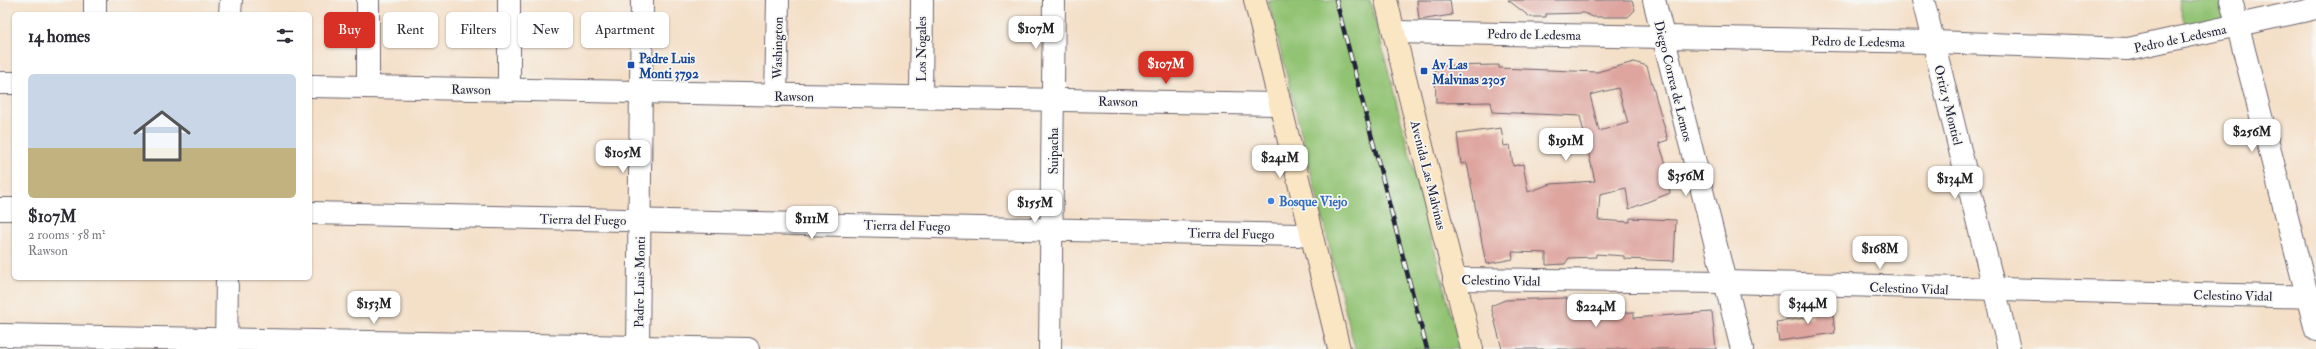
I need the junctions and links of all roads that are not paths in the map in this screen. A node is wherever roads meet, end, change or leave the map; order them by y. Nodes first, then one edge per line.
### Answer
1 (95, 0) edge
2 (231, 0) edge
3 (368, 0) edge
4 (509, 0) edge
5 (642, 0) edge
6 (778, 0) edge
7 (922, 0) edge
8 (1054, 0) edge
9 (1255, 0) edge
10 (1386, 0) edge
11 (1654, 0) edge
12 (1923, 0) edge
13 (2231, 0) edge
14 (2316, 8) edge
15 (95, 12) edge
16 (230, 12) edge
17 (2238, 26) junction
18 (1394, 32) junction
19 (1663, 36) junction
20 (1934, 42) junction
21 (0, 83) edge
22 (12, 83) edge
23 (312, 86) edge
24 (368, 87) junction
25 (508, 90) junction
26 (641, 94) junction
27 (776, 96) junction
28 (921, 97) junction
29 (1053, 100) junction
30 (1279, 104) junction
31 (0, 209) edge
32 (12, 209) edge
33 (312, 213) edge
34 (640, 220) junction
35 (1052, 229) junction
36 (1311, 232) junction
37 (1454, 279) junction
38 (227, 280) edge
39 (1725, 282) junction
40 (1994, 290) junction
41 (2311, 297) edge
42 (2316, 330) edge
43 (0, 335) edge
44 (226, 344) edge
45 (638, 348) edge
46 (748, 349) edge
47 (1050, 349) edge
48 (1340, 349) edge
49 (1472, 349) edge
50 (1742, 349) edge
51 (2009, 349) edge

1 - 15 street
2 - 16 street
3 - 24 street
4 - 25 street
5 - 26 street, Padre Luis Monti
6 - 27 street, Washington
7 - 28 street, Los Nogales
8 - 29 street, Suipacha
9 - 30 main road
10 - 18 main road, Avenida Las Malvinas
11 - 19 street, Diego Correa de Lemos
12 - 20 street, Ortiz y Montiel
13 - 17 street
14 - 17 street, Pedro de Ledesma
17 - 20 street, Pedro de Ledesma
17 - 41 street
18 - 19 street, Pedro de Ledesma
18 - 37 main road, Avenida Las Malvinas
19 - 20 street, Pedro de Ledesma
19 - 39 street, Diego Correa de Lemos
20 - 40 street, Ortiz y Montiel
21 - 22 street
23 - 24 street, Rawson
24 - 25 street, Rawson
25 - 26 street, Rawson
26 - 27 street, Rawson
26 - 34 street, Padre Luis Monti
27 - 28 street, Rawson
28 - 29 street, Rawson
29 - 30 street, Rawson
29 - 35 street, Suipacha
30 - 36 main road
31 - 32 street
33 - 34 street, Tierra del Fuego
34 - 35 street, Tierra del Fuego
34 - 45 street, Padre Luis Monti
35 - 36 street, Tierra del Fuego
35 - 47 street, Suipacha
36 - 48 main road
37 - 39 street, Celestino Vidal
37 - 49 main road, Avenida Las Malvinas
38 - 44 street
39 - 40 street, Celestino Vidal
39 - 50 street, Diego Correa de Lemos
40 - 41 street, Celestino Vidal
40 - 51 street, Ortiz y Montiel
41 - 42 street
43 - 44 street
44 - 45 street
45 - 46 street

